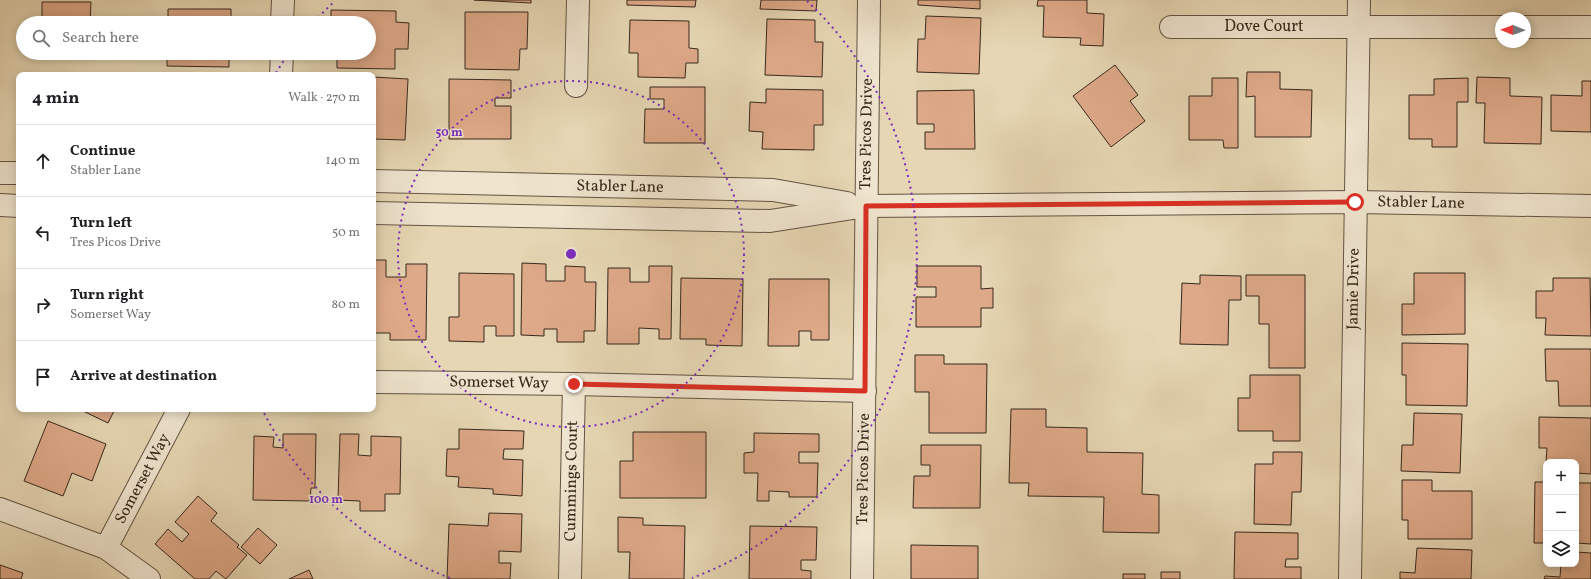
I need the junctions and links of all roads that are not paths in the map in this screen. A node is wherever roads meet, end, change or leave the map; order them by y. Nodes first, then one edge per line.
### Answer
1 (283, 0) edge
2 (578, 0) edge
3 (869, 0) edge
4 (1359, 0) edge
5 (282, 16) edge
6 (1171, 27) dead end
7 (1358, 27) junction
8 (1495, 27) edge
9 (1531, 27) edge
10 (1591, 27) edge
11 (282, 60) edge
12 (281, 72) edge
13 (576, 86) dead end
14 (0, 173) edge
15 (16, 173) edge
16 (376, 181) edge
17 (1355, 202) junction
18 (0, 205) edge
19 (16, 206) edge
20 (866, 206) junction
21 (1591, 206) edge
22 (376, 213) edge
23 (376, 382) edge
24 (574, 384) junction
25 (865, 391) junction
26 (177, 412) edge
27 (0, 509) edge
28 (106, 548) junction
29 (149, 579) edge
30 (570, 579) edge
31 (862, 579) edge
32 (1350, 579) edge

1 - 5 street
2 - 13 street
3 - 20 street, Tres Picos Drive
4 - 7 street, Jamie Drive
6 - 7 street, Dove Court
7 - 8 street, Dove Court
7 - 17 street, Jamie Drive
9 - 10 street
11 - 12 street
14 - 15 street
16 - 20 street, Stabler Lane
17 - 20 street, Stabler Lane
17 - 21 street, Stabler Lane
17 - 32 street, Jamie Drive
18 - 19 street
20 - 22 street, Stabler Lane
20 - 25 street, Tres Picos Drive
23 - 24 street, Somerset Way
24 - 25 street, Somerset Way
24 - 30 street, Cummings Court
25 - 31 street, Tres Picos Drive
26 - 28 street, Somerset Way
27 - 28 street
28 - 29 street

